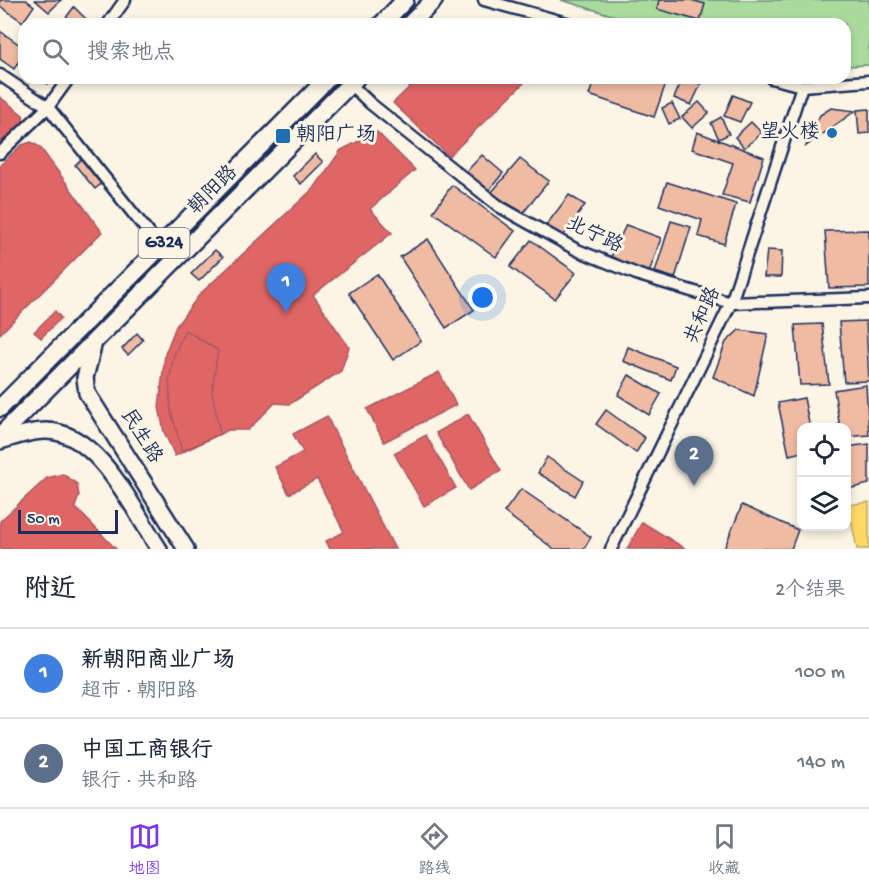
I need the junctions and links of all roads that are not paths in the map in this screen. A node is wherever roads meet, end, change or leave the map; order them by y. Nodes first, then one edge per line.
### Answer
1 (125, 0) edge
2 (405, 0) edge
3 (434, 0) edge
4 (484, 0) edge
5 (112, 18) edge
6 (387, 18) edge
7 (416, 18) edge
8 (548, 18) edge
9 (0, 75) edge
10 (869, 81) edge
11 (851, 82) edge
12 (65, 84) edge
13 (322, 84) edge
14 (350, 84) edge
15 (355, 84) edge
16 (794, 84) edge
17 (829, 84) edge
18 (802, 86) junction
19 (48, 107) junction
20 (0, 153) edge
21 (160, 247) junction
22 (869, 298) edge
23 (731, 303) junction
24 (94, 342) junction
25 (0, 408) edge
26 (0, 439) edge
27 (159, 549) edge
28 (186, 549) edge
29 (611, 549) edge

1 - 5 street
2 - 6 main road
3 - 7 main road
4 - 8 street
9 - 19 street
10 - 11 street
12 - 19 street
13 - 21 main road, 朝阳路 / G324
14 - 24 main road, 朝阳路 / G324
15 - 23 street, 北宁路
16 - 18 street
17 - 18 street
18 - 23 street, 共和路
19 - 20 street
19 - 21 street
21 - 25 main road, 朝阳路 / G324
22 - 23 street, 北宁路
23 - 29 street, 共和路
24 - 26 main road, 朝阳路 / G324
24 - 28 main road, 民生路
26 - 27 main road

